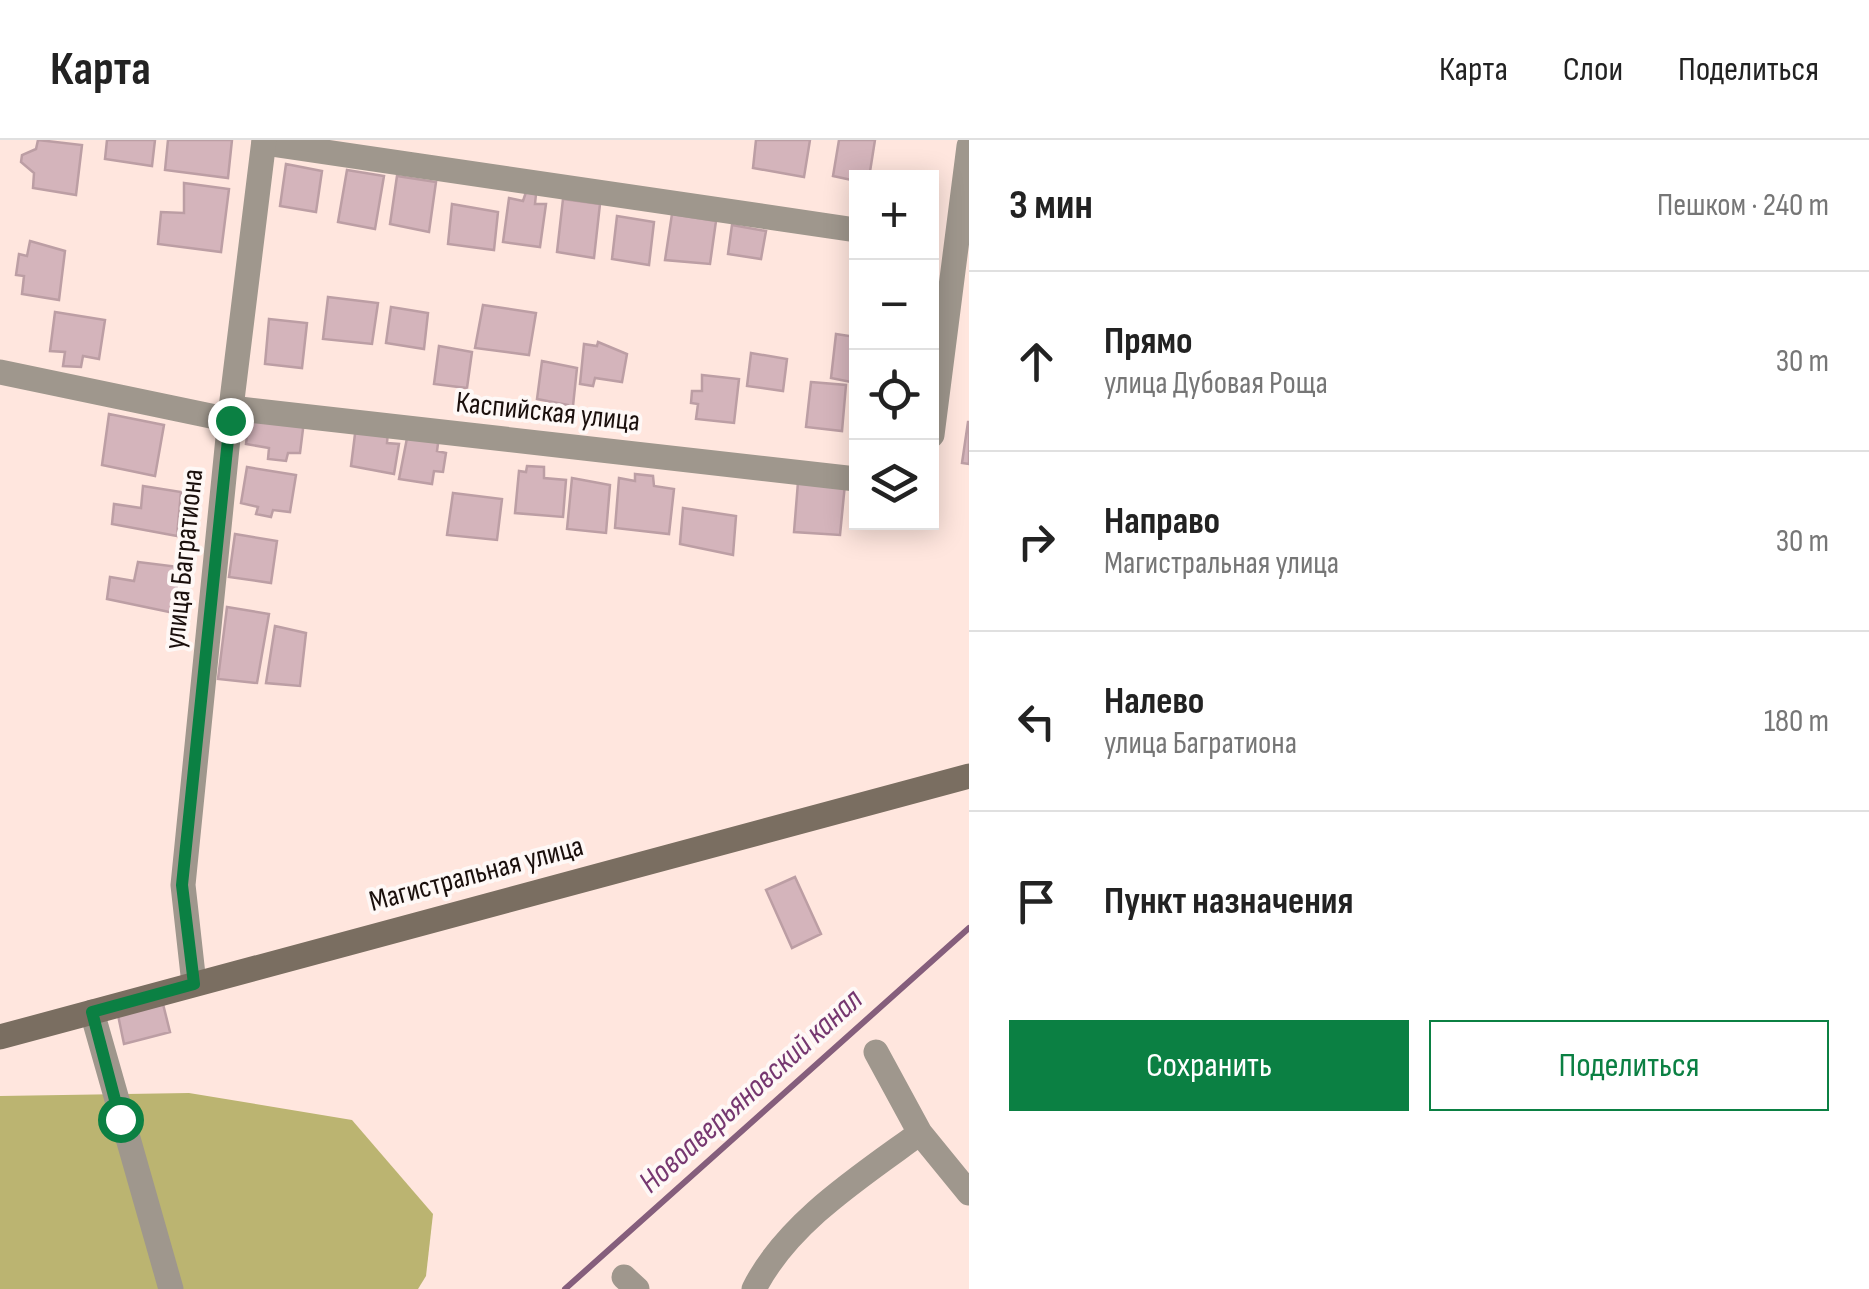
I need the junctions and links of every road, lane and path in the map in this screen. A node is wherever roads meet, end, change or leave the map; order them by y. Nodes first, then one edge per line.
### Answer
1 (264, 141) edge
2 (969, 146) edge
3 (849, 229) edge
4 (944, 243) edge
5 (937, 350) edge
6 (0, 372) edge
7 (231, 414) junction
8 (849, 477) edge
9 (969, 776) edge
10 (194, 984) junction
11 (92, 1012) junction
12 (0, 1037) edge
13 (876, 1052) dead end
14 (920, 1133) junction
15 (969, 1193) edge
16 (171, 1289) edge
17 (754, 1289) edge

1 - 3 street
1 - 7 street, улица Багратиона
2 - 4 street
4 - 5 street
6 - 7 street, Каспийская улица
7 - 8 street, Каспийская улица
7 - 10 street, улица Багратиона
9 - 10 main road, Магистральная улица
10 - 11 main road, Магистральная улица
11 - 12 main road, Магистральная улица
11 - 16 street
13 - 14 street
14 - 15 street
14 - 17 street

